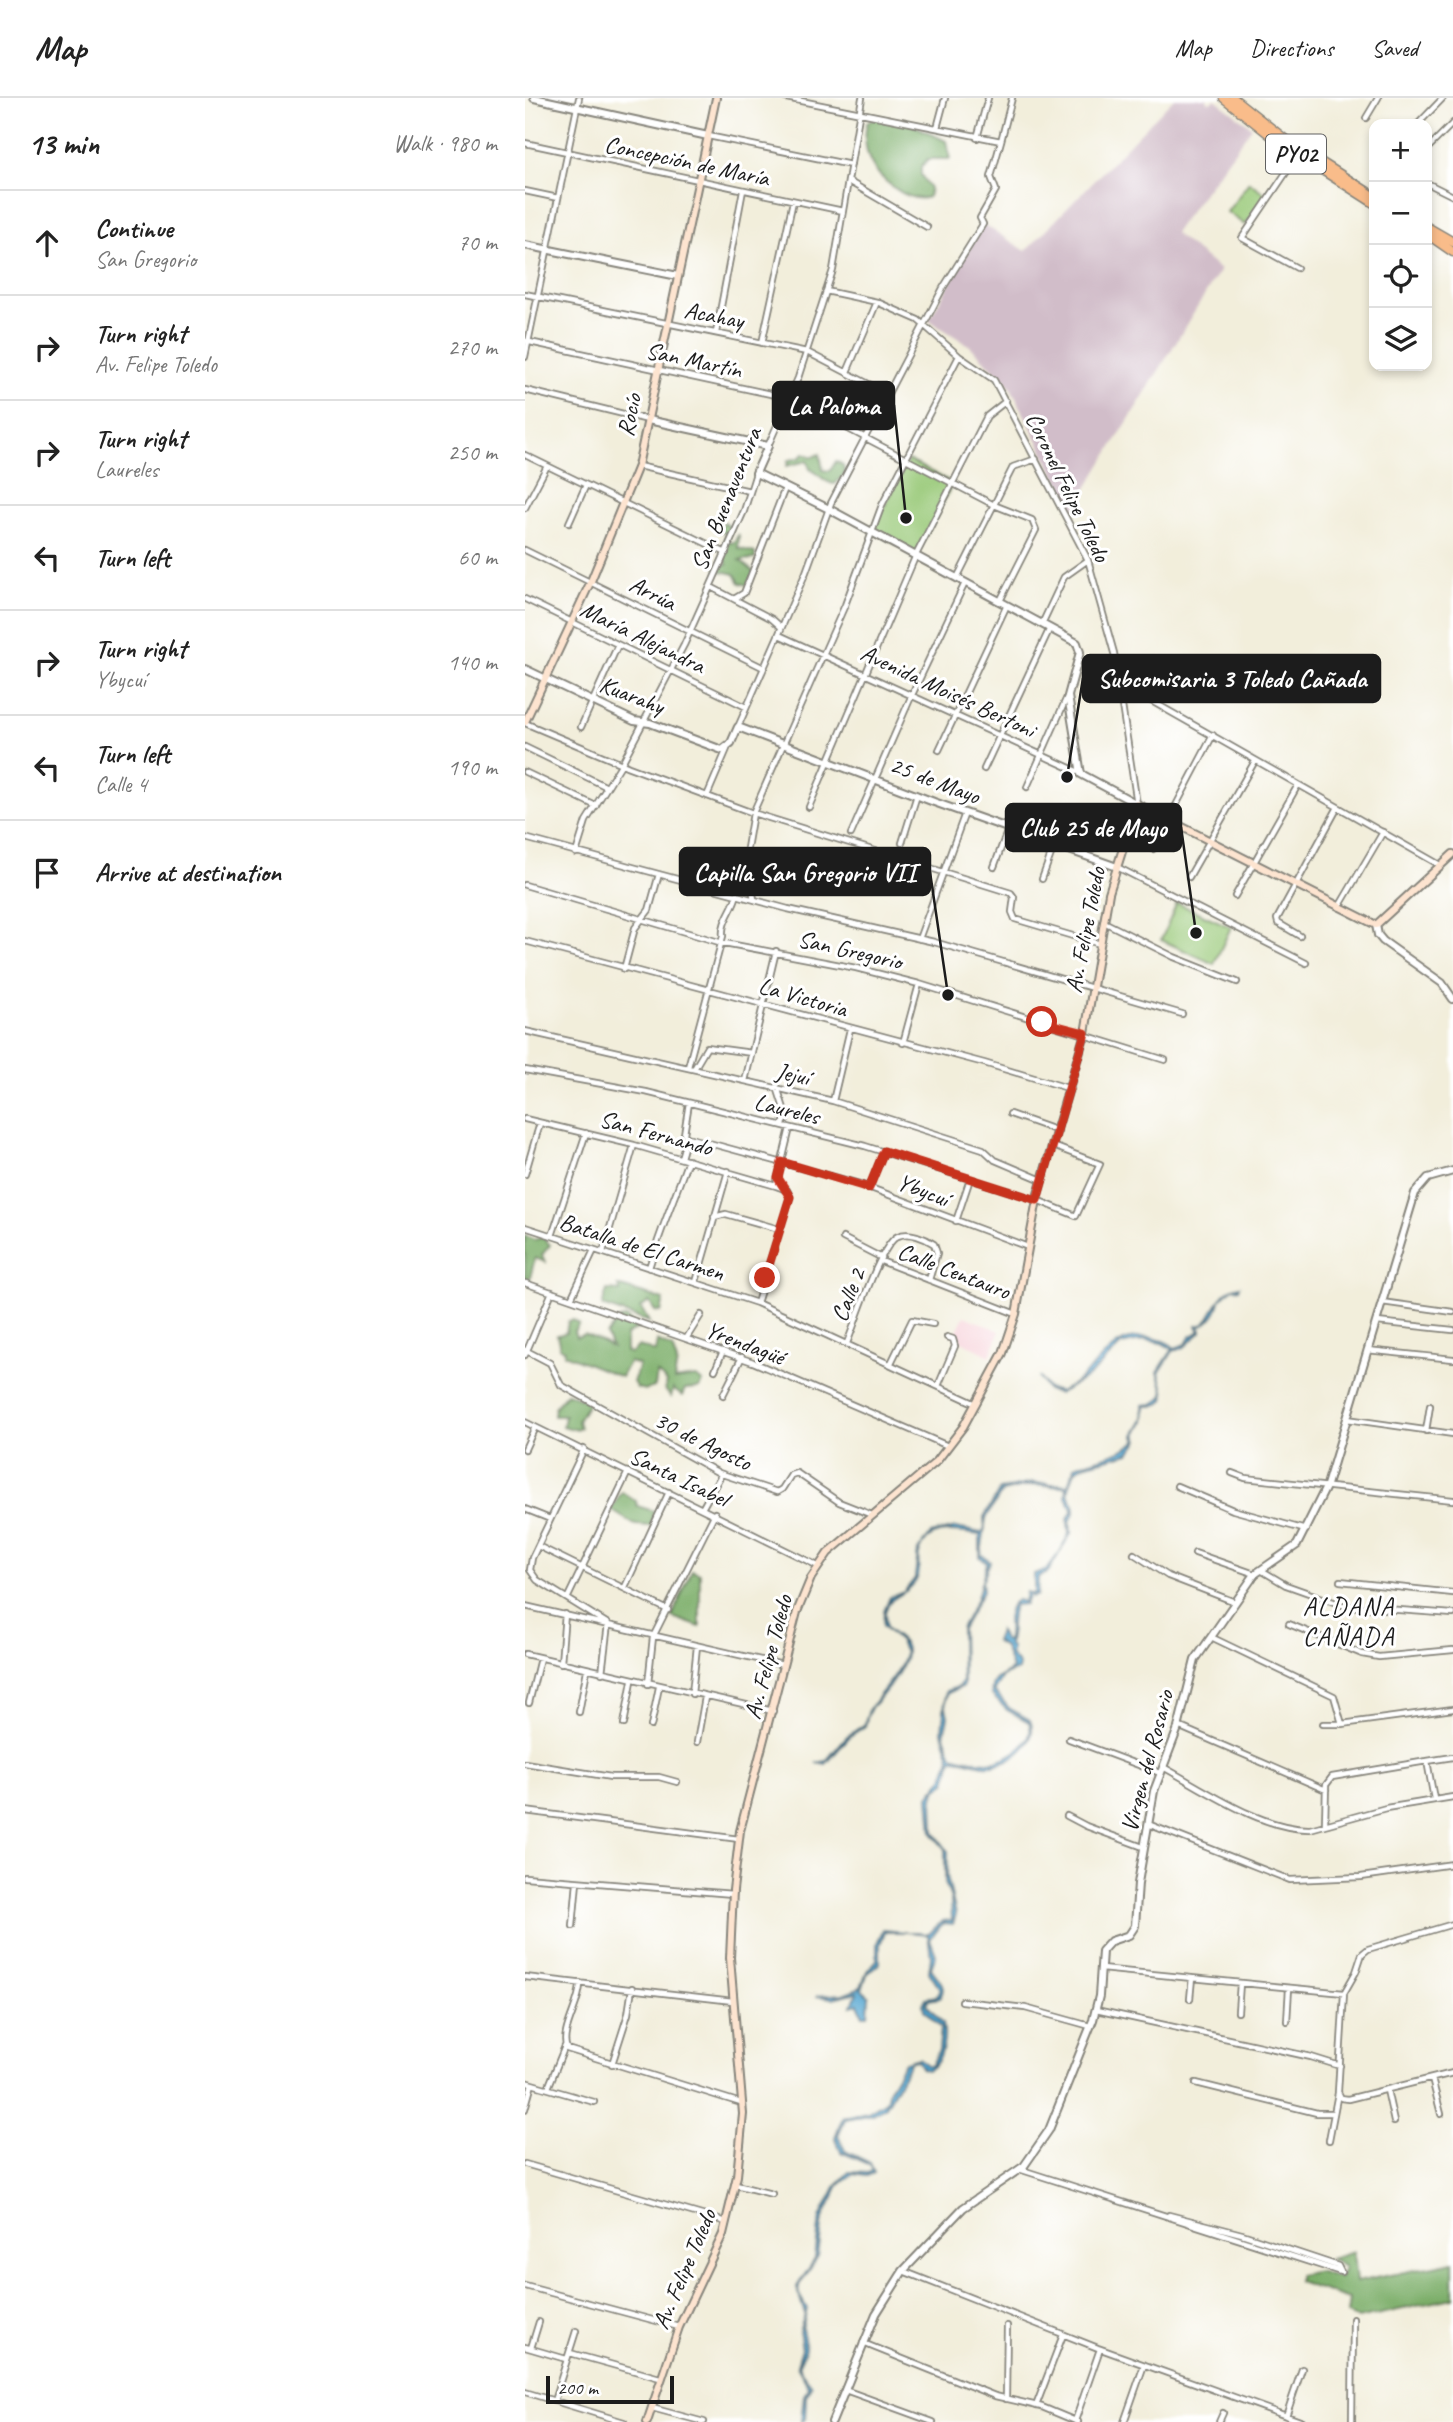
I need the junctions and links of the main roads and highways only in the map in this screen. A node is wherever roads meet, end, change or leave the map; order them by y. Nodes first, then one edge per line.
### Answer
1 (716, 98) edge
2 (1224, 98) edge
3 (1233, 98) edge
4 (1369, 193) edge
5 (1369, 200) edge
6 (1432, 230) edge
7 (1432, 237) edge
8 (1453, 242) edge
9 (1453, 251) edge
10 (525, 723) edge
11 (1453, 854) edge
12 (647, 2422) edge

1 - 10 main road, Rocío
2 - 5 highway, PY02
3 - 4 highway, PY02
6 - 8 highway
7 - 9 highway
11 - 12 main road, Av. Felipe Toledo

